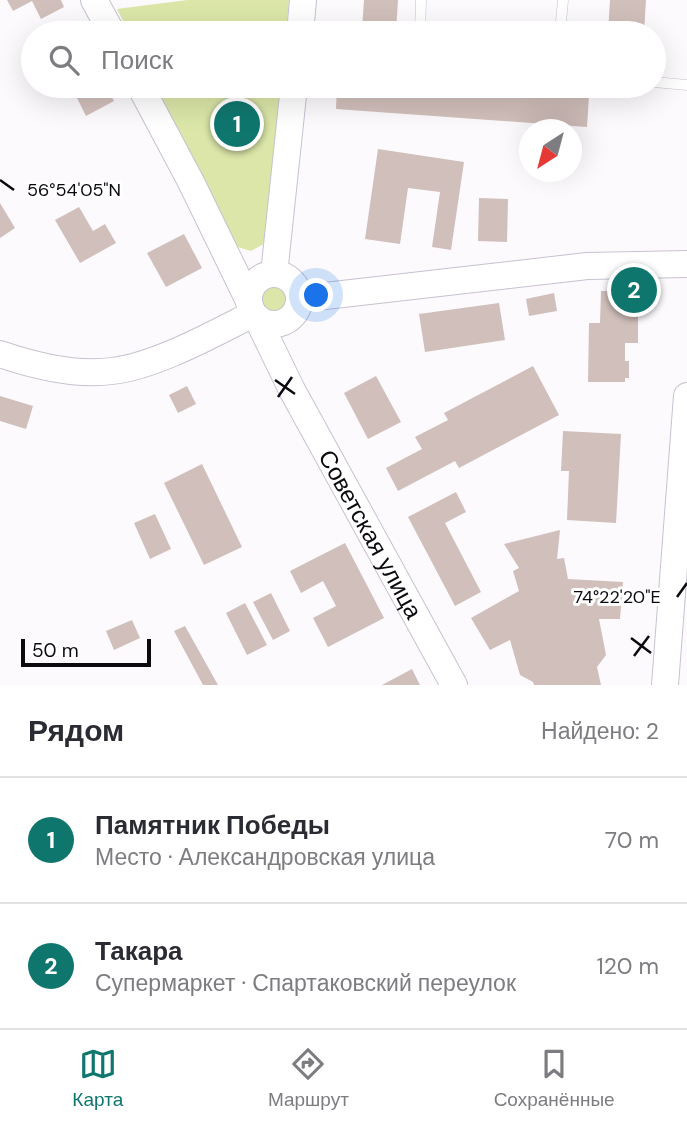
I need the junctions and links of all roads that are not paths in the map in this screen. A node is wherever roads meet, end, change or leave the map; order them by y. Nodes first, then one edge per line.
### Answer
1 (94, 0) edge
2 (303, 0) edge
3 (421, 0) edge
4 (563, 0) edge
5 (105, 21) edge
6 (301, 21) edge
7 (420, 21) edge
8 (561, 21) edge
9 (666, 83) edge
10 (687, 85) edge
11 (146, 98) edge
12 (292, 98) edge
13 (227, 254) junction
14 (687, 264) edge
15 (270, 274) junction
16 (297, 307) junction
17 (253, 311) junction
18 (0, 354) edge
19 (288, 382) junction
20 (687, 396) edge
21 (454, 685) edge
22 (665, 685) edge

1 - 5 main road
2 - 6 main road
3 - 7 lane
4 - 8 lane
9 - 10 lane
11 - 13 main road, Советская улица
12 - 15 main road
13 - 15 main road
13 - 17 main road, Советская улица
14 - 16 main road
15 - 16 main road
15 - 17 main road
16 - 17 main road
16 - 19 main road
17 - 18 main road
17 - 19 main road, Советская улица
19 - 21 main road, Советская улица
20 - 22 main road

